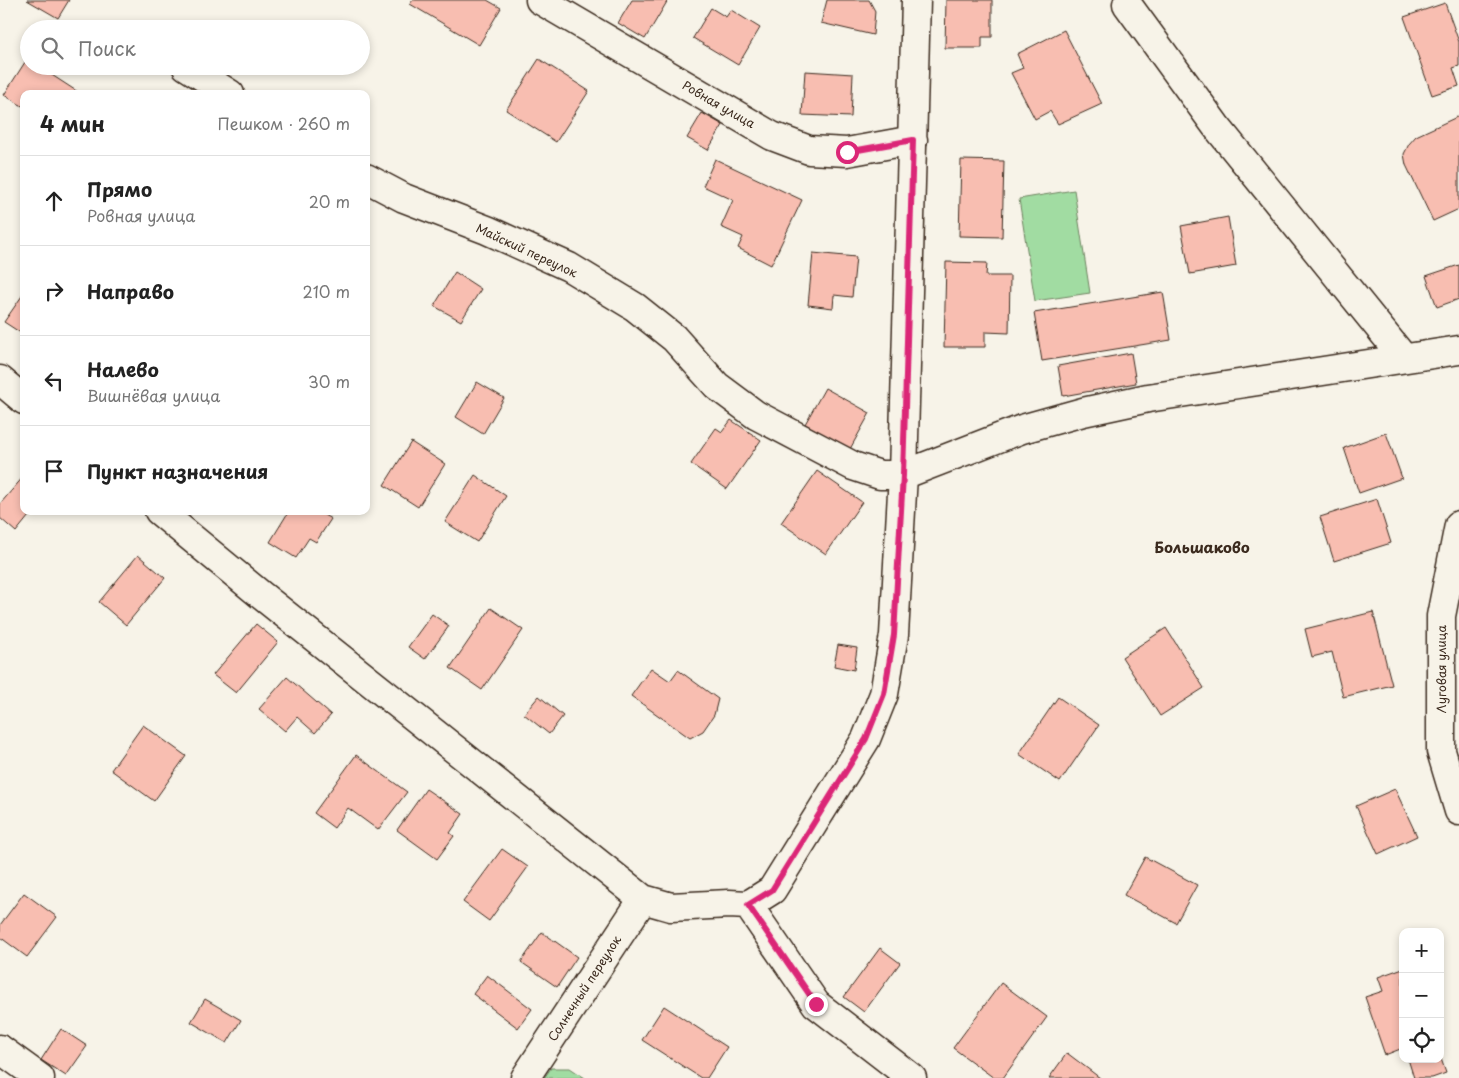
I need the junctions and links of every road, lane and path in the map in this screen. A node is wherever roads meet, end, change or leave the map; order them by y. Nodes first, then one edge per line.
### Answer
1 (540, 0) edge
2 (916, 0) edge
3 (1127, 4) dead end
4 (200, 75) edge
5 (224, 90) edge
6 (913, 140) junction
7 (370, 180) edge
8 (1459, 350) edge
9 (1403, 357) junction
10 (0, 380) edge
11 (20, 397) edge
12 (903, 475) junction
13 (164, 515) edge
14 (1459, 525) edge
15 (1459, 811) edge
16 (643, 899) junction
17 (748, 905) junction
18 (0, 1049) edge
19 (40, 1078) edge
20 (526, 1078) edge
21 (912, 1078) edge

1 - 6 street, Ровная улица
2 - 6 street
3 - 9 street
4 - 5 street
6 - 12 street
7 - 12 street, Майский переулок
8 - 9 street
9 - 12 street
10 - 11 street
12 - 17 street
13 - 16 street
14 - 15 street, Луговая улица
16 - 17 street
16 - 20 street, Солнечный переулок
17 - 21 street
18 - 19 street

